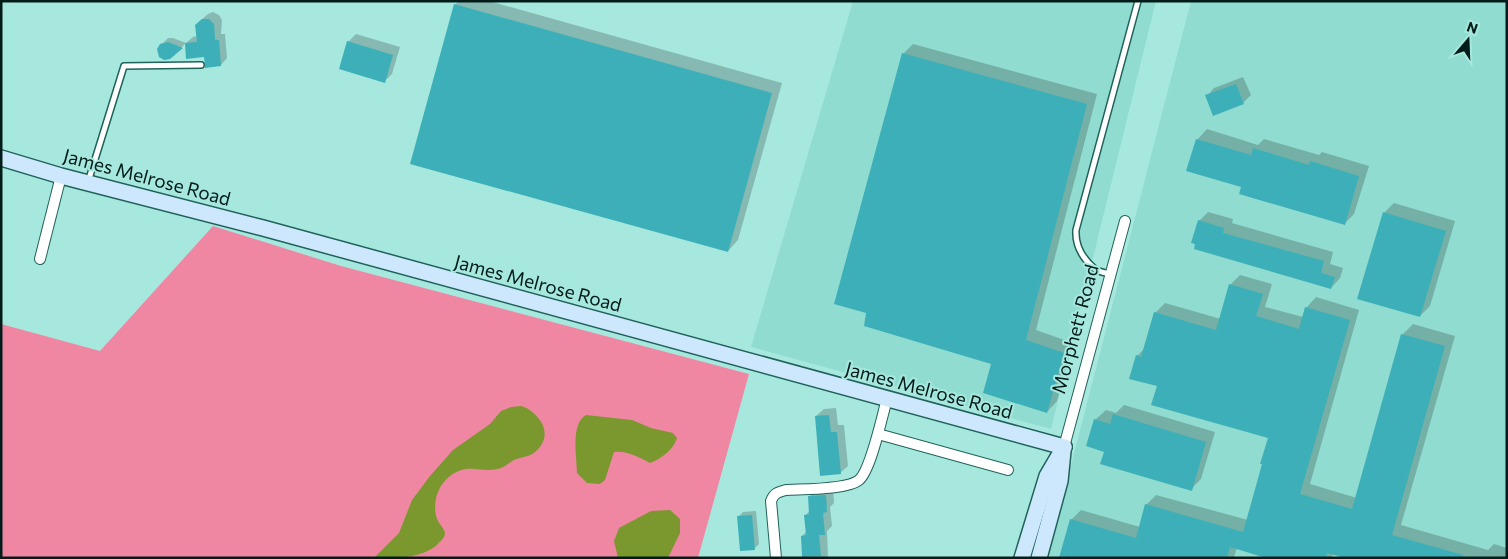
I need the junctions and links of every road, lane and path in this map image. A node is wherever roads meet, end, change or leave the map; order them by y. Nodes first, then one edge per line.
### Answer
1 (1138, 1) edge
2 (201, 65) dead end
3 (1, 158) edge
4 (61, 176) junction
5 (88, 183) junction
6 (1125, 221) dead end
7 (40, 259) dead end
8 (1111, 274) junction
9 (887, 399) junction
10 (878, 434) junction
11 (1064, 447) junction
12 (1008, 470) dead end
13 (776, 558) edge
14 (1022, 558) edge
15 (1039, 558) edge

1 - 8 lane
2 - 5 lane
3 - 4 street, James Melrose Road
4 - 5 street, James Melrose Road
4 - 7 street
5 - 9 street, James Melrose Road
6 - 8 street, Morphett Road
8 - 11 street, Morphett Road
9 - 10 street
9 - 11 street, James Melrose Road
10 - 12 street
10 - 13 street
11 - 14 street, Morphett Road
11 - 15 street, Morphett Road

